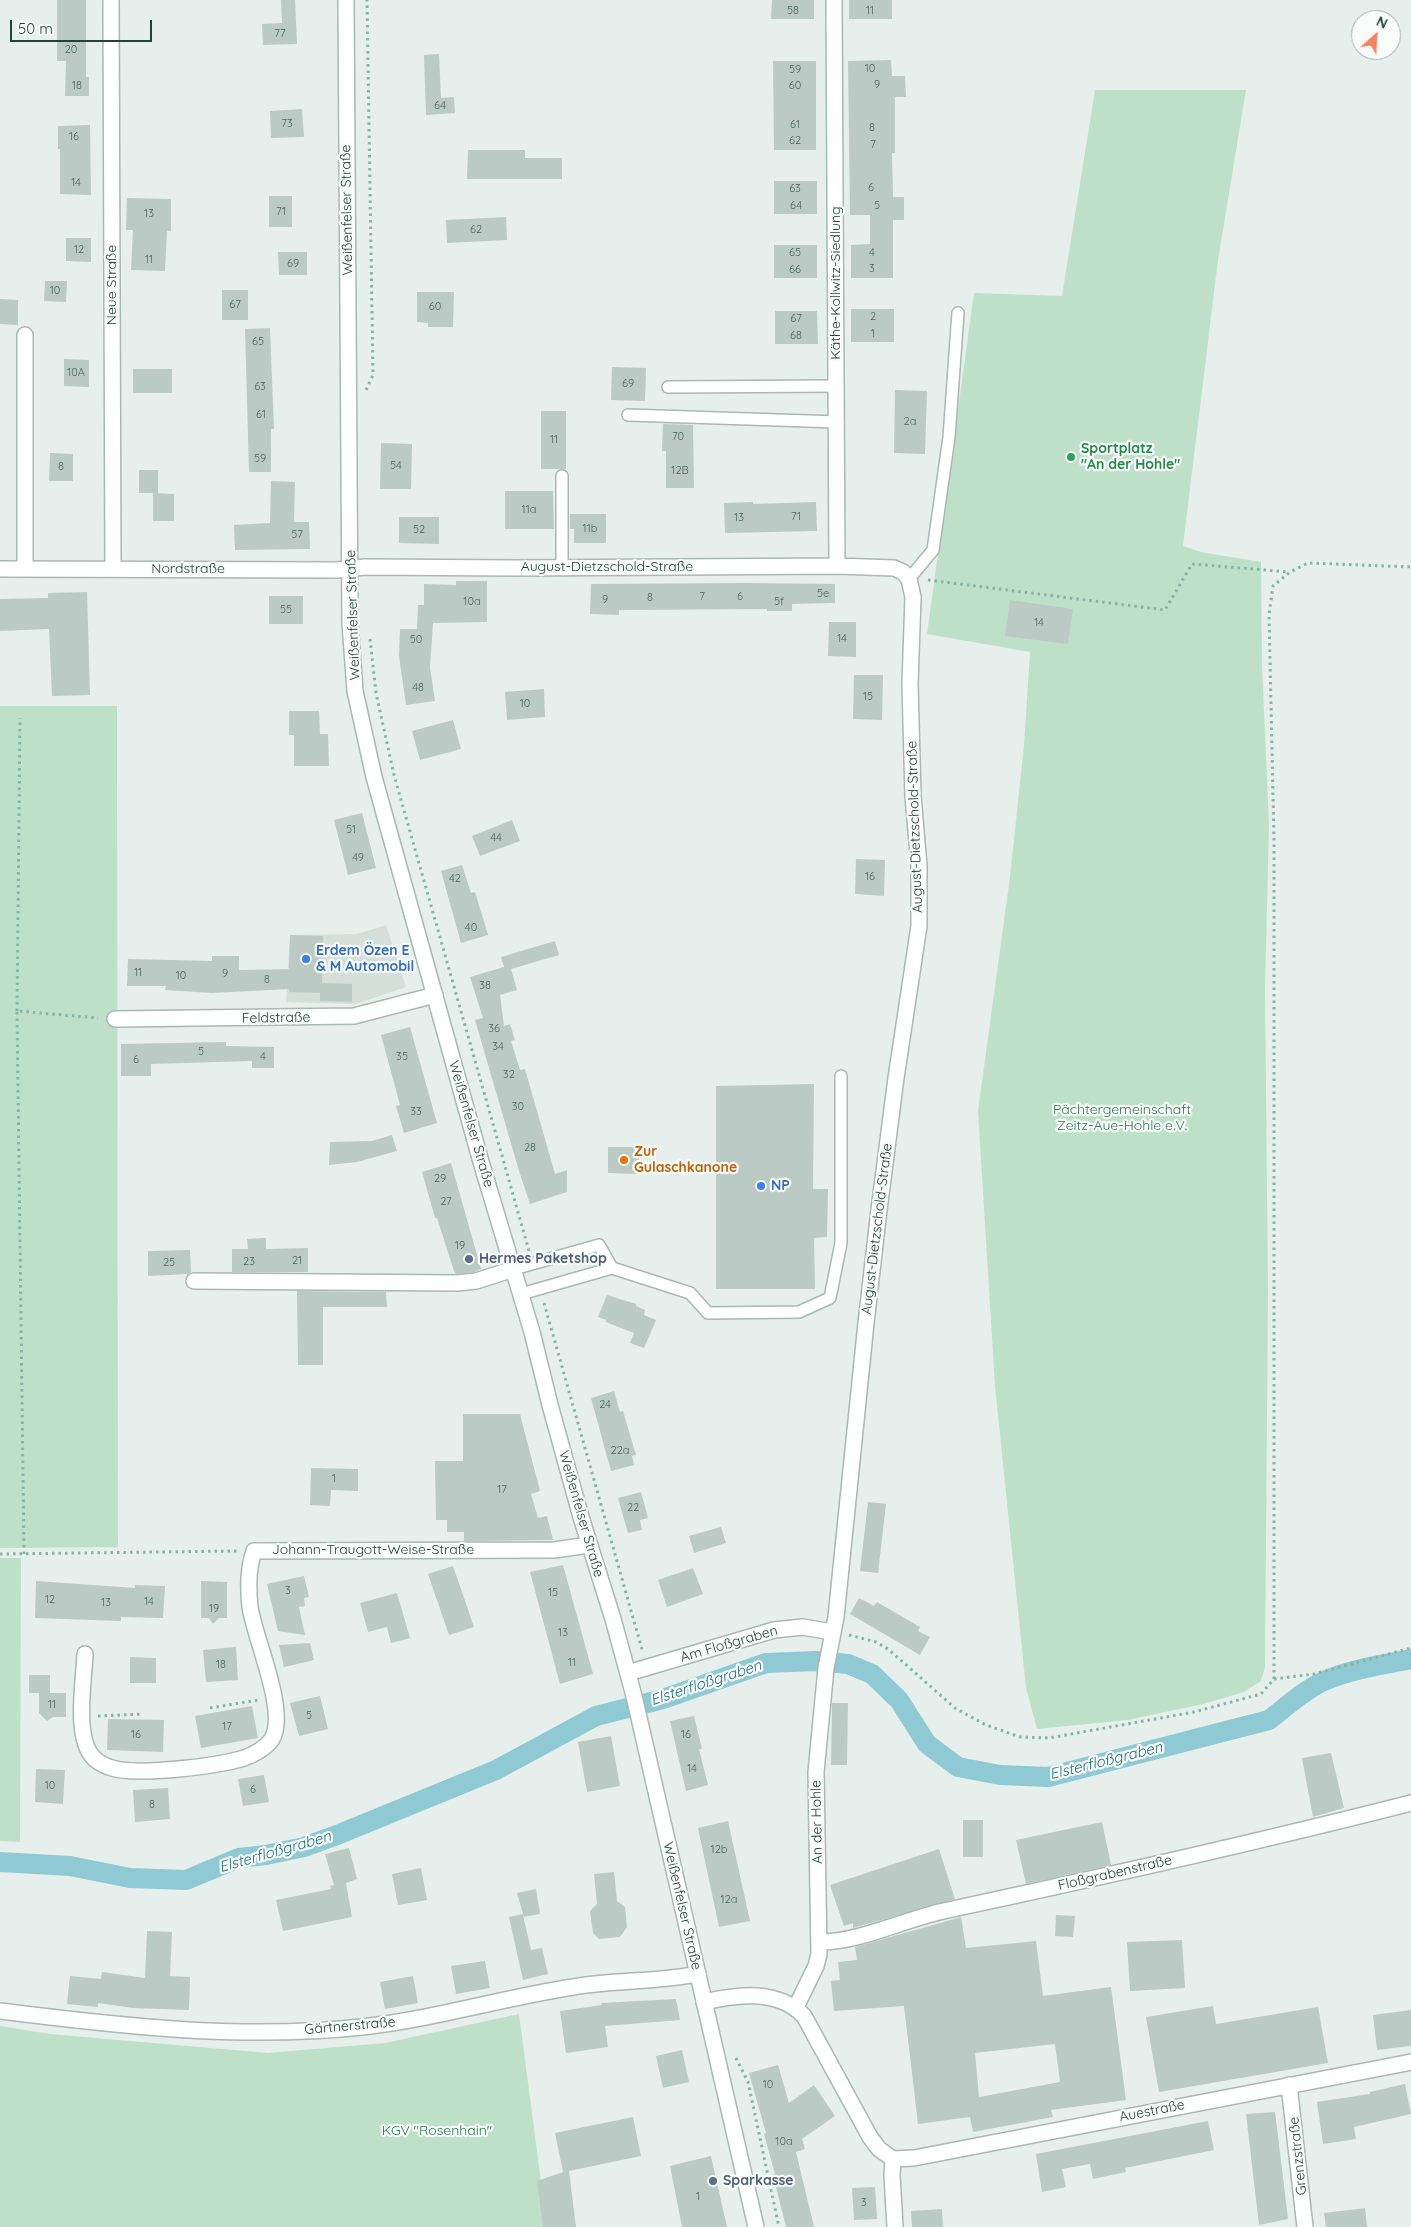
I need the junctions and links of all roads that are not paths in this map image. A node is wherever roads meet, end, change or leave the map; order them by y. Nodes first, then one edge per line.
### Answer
1 (111, 0) edge
2 (346, 0) edge
3 (834, 0) edge
4 (958, 313) dead end
5 (25, 335) dead end
6 (837, 386) junction
7 (668, 387) dead end
8 (628, 415) dead end
9 (838, 422) junction
10 (562, 476) dead end
11 (838, 566) junction
12 (351, 568) junction
13 (562, 568) junction
14 (0, 569) edge
15 (25, 569) junction
16 (113, 569) junction
17 (909, 579) junction
18 (435, 995) junction
19 (115, 1019) road end
20 (841, 1076) dead end
21 (612, 1268) junction
22 (514, 1269) junction
23 (194, 1281) dead end
24 (521, 1294) junction
25 (589, 1545) junction
26 (832, 1632) junction
27 (86, 1654) dead end
28 (628, 1673) junction
29 (1411, 1803) edge
30 (820, 1942) junction
31 (698, 1974) junction
32 (704, 2002) junction
33 (796, 2007) junction
34 (0, 2011) edge
35 (1411, 2062) edge
36 (1289, 2085) junction
37 (893, 2159) junction
38 (756, 2227) edge
39 (895, 2227) edge
40 (1305, 2227) edge

1 - 16 street, Neue Straße
2 - 12 street, Weißenfelser Straße
3 - 6 street, Käthe-Kollwitz-Siedlung
4 - 17 lane
5 - 15 street
6 - 7 lane
6 - 9 street, Käthe-Kollwitz-Siedlung
8 - 9 lane
9 - 11 street, Käthe-Kollwitz-Siedlung
10 - 13 lane
11 - 13 street, August-Dietzschold-Straße
11 - 17 street, August-Dietzschold-Straße
12 - 13 street, August-Dietzschold-Straße
12 - 16 street, Nordstraße
12 - 18 street, Weißenfelser Straße
14 - 15 street, Nordstraße
15 - 16 street, Nordstraße
17 - 26 street, August-Dietzschold-Straße
18 - 19 street, Feldstraße
18 - 22 street, Weißenfelser Straße
20 - 21 lane
21 - 22 lane
21 - 24 lane
22 - 23 street
22 - 24 street, Weißenfelser Straße
24 - 25 street, Weißenfelser Straße
25 - 27 street, Johann-Traugott-Weise-Straße
25 - 28 street, Weißenfelser Straße
26 - 28 street, Am Floßgraben
26 - 30 street, An der Hohle
28 - 31 street, Weißenfelser Straße
29 - 30 street, Floßgrabenstraße
30 - 33 street, An der Hohle
31 - 32 street, Weißenfelser Straße
31 - 34 street, Gärtnerstraße
32 - 33 street
32 - 38 street, Weißenfelser Straße
33 - 37 street
35 - 36 street, Auestraße
36 - 37 street, Auestraße
36 - 40 street, Grenzstraße
37 - 39 street

